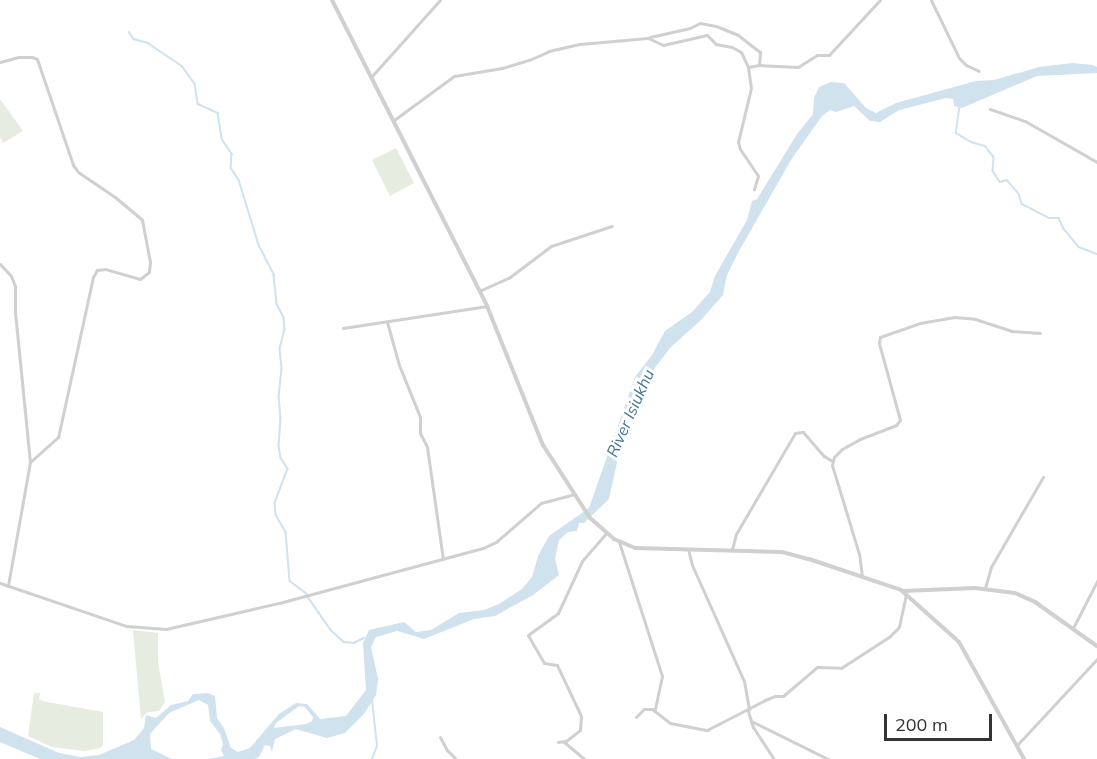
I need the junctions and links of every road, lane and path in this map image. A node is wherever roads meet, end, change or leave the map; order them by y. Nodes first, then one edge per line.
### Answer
1 (332, 0) edge
2 (440, 0) edge
3 (880, 0) edge
4 (931, 0) edge
5 (648, 38) junction
6 (0, 62) edge
7 (759, 65) junction
8 (748, 68) junction
9 (979, 71) dead end
10 (372, 76) junction
11 (990, 109) dead end
12 (394, 120) junction
13 (1097, 162) edge
14 (754, 189) dead end
15 (612, 226) dead end
16 (0, 264) edge
17 (479, 291) junction
18 (487, 306) junction
19 (387, 322) junction
20 (343, 328) dead end
21 (1040, 333) dead end
22 (832, 461) junction
23 (30, 462) junction
24 (1043, 477) dead end
25 (574, 494) junction
26 (606, 533) junction
27 (620, 542) junction
28 (688, 549) junction
29 (732, 549) junction
30 (443, 559) junction
31 (862, 577) junction
32 (1097, 581) edge
33 (0, 583) edge
34 (8, 586) junction
35 (985, 588) junction
36 (904, 593) junction
37 (1073, 628) junction
38 (1097, 646) edge
39 (1097, 659) edge
40 (655, 710) junction
41 (748, 710) junction
42 (636, 717) dead end
43 (751, 721) junction
44 (440, 737) dead end
45 (558, 742) dead end
46 (564, 742) junction
47 (1018, 744) junction
48 (456, 759) edge
49 (584, 759) edge
50 (774, 759) edge
51 (828, 759) edge
52 (1024, 759) edge

1 - 10 street
2 - 10 street
3 - 7 street
4 - 9 street
5 - 7 street
5 - 8 street
5 - 12 street
6 - 23 street
7 - 8 street
8 - 14 street
10 - 12 street
11 - 13 street
12 - 17 street
15 - 17 street
16 - 23 street
17 - 18 street
18 - 19 street
18 - 25 street
19 - 20 street
19 - 30 street
21 - 22 street
22 - 29 street
22 - 31 street
23 - 34 street
24 - 35 street
25 - 26 street
25 - 30 street
26 - 27 street
26 - 46 street
27 - 28 street
27 - 40 street
28 - 29 street
28 - 41 street
29 - 31 street
30 - 34 street
31 - 36 street
32 - 37 street
33 - 34 street
35 - 36 street
35 - 37 street
36 - 41 street
36 - 47 street
37 - 38 street
39 - 47 street
40 - 41 street
40 - 42 street
41 - 43 street
43 - 50 street
43 - 51 street
44 - 48 street
45 - 46 street
46 - 49 street
47 - 52 street

